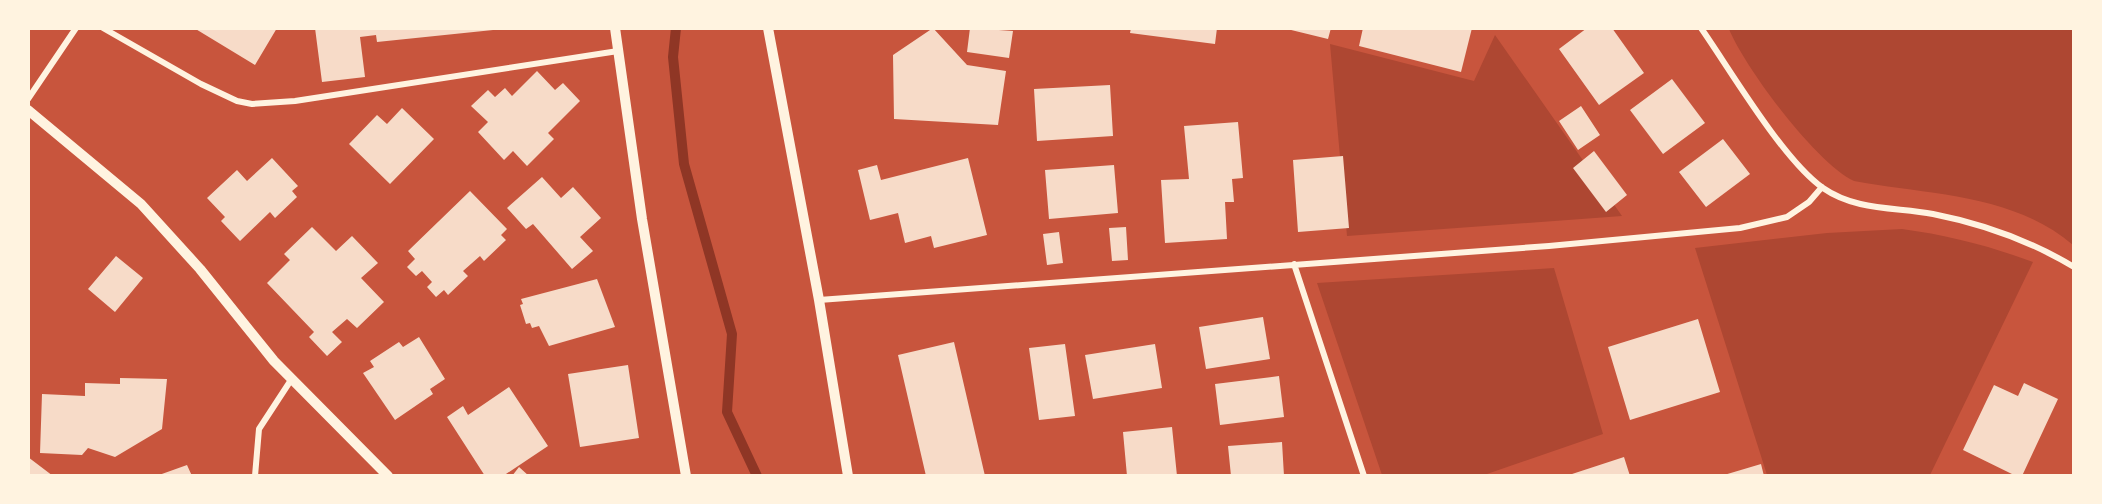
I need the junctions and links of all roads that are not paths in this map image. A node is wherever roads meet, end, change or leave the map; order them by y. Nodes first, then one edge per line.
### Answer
1 (76, 28) edge
2 (103, 28) edge
3 (615, 28) edge
4 (768, 28) edge
5 (1701, 28) edge
6 (618, 51) junction
7 (28, 99) edge
8 (28, 110) edge
9 (1822, 187) junction
10 (1294, 264) junction
11 (2073, 267) edge
12 (819, 300) junction
13 (291, 380) junction
14 (255, 476) edge
15 (388, 476) edge
16 (686, 476) edge
17 (848, 476) edge
18 (1364, 476) edge

1 - 7 street
2 - 6 street
3 - 6 street
4 - 12 street
5 - 9 street
6 - 16 street
8 - 13 street
9 - 10 street
9 - 11 street
10 - 12 street
10 - 18 street
12 - 17 street
13 - 14 street
13 - 15 street

